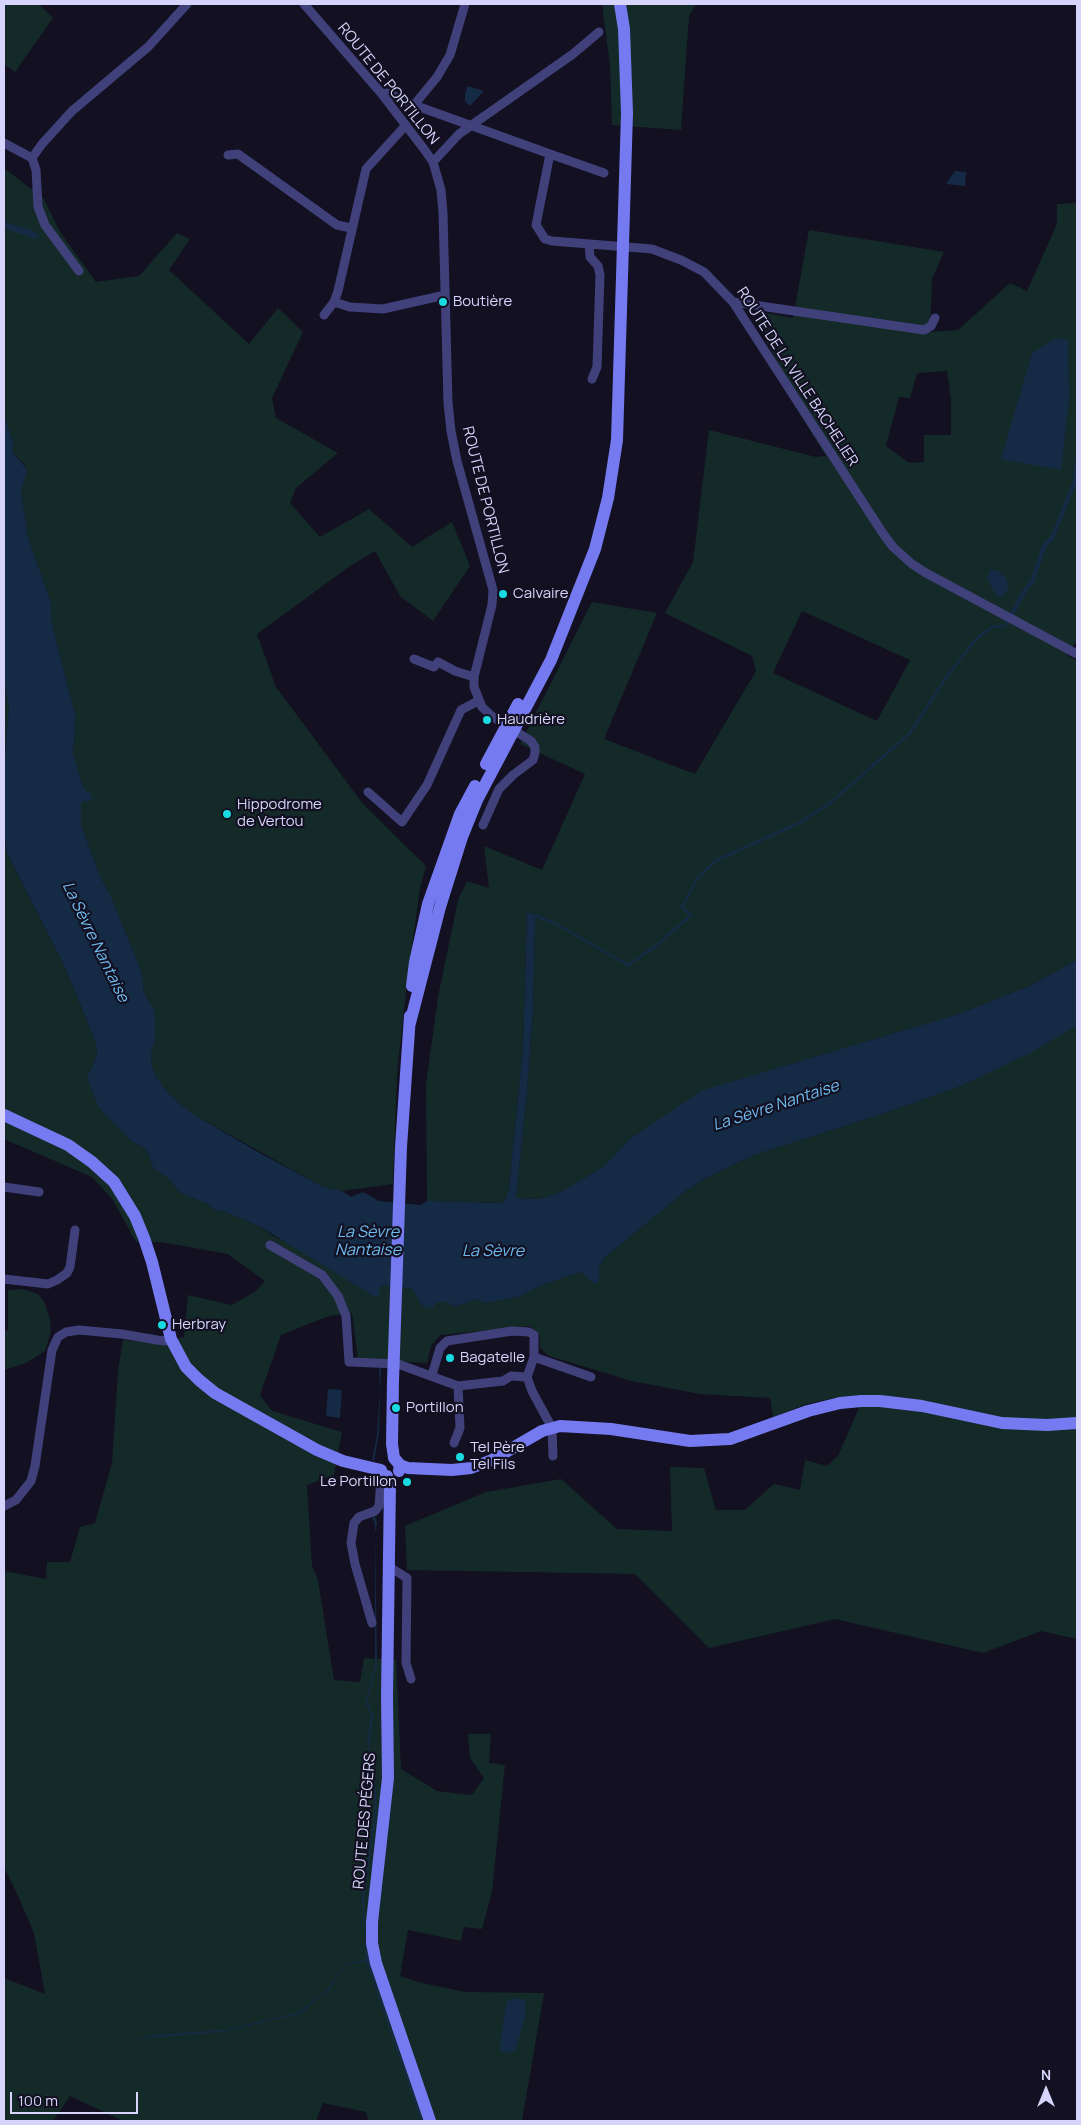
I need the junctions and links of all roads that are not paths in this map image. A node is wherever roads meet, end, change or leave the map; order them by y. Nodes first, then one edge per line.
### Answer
1 (187, 4) edge
2 (304, 4) edge
3 (465, 4) edge
4 (620, 4) edge
5 (599, 32) dead end
6 (381, 93) junction
7 (414, 105) junction
8 (406, 125) junction
9 (472, 126) junction
10 (4, 143) edge
11 (550, 154) junction
12 (228, 155) dead end
13 (32, 158) junction
14 (433, 162) junction
15 (604, 173) dead end
16 (351, 228) junction
17 (589, 244) junction
18 (623, 247) junction
19 (79, 271) dead end
20 (445, 295) junction
21 (334, 302) junction
22 (733, 302) junction
23 (324, 315) dead end
24 (935, 318) dead end
25 (592, 379) dead end
26 (1077, 654) edge
27 (414, 659) dead end
28 (474, 676) junction
29 (478, 701) junction
30 (510, 728) junction
31 (368, 792) dead end
32 (483, 825) dead end
33 (410, 1022) junction
34 (4, 1115) edge
35 (4, 1187) edge
36 (39, 1192) dead end
37 (75, 1230) dead end
38 (270, 1245) dead end
39 (4, 1279) edge
40 (171, 1339) junction
41 (534, 1357) junction
42 (394, 1364) junction
43 (432, 1375) junction
44 (527, 1377) junction
45 (591, 1378) dead end
46 (458, 1386) junction
47 (1077, 1423) edge
48 (552, 1428) junction
49 (454, 1442) dead end
50 (553, 1456) dead end
51 (390, 1469) junction
52 (4, 1506) edge
53 (388, 1566) junction
54 (372, 1623) dead end
55 (411, 1679) dead end
56 (430, 2121) edge

1 - 13 street
2 - 6 street, ROUTE DE PORTILLON
3 - 7 street
4 - 18 street
5 - 9 street
6 - 7 street
6 - 8 street, ROUTE DE PORTILLON
7 - 9 street
8 - 14 street, ROUTE DE PORTILLON
8 - 16 street
9 - 11 street
9 - 14 street
10 - 13 street
11 - 15 street
11 - 17 street, ROUTE DE LA VILLE BACHELIER
12 - 16 street
13 - 19 street
14 - 20 street, ROUTE DE PORTILLON
16 - 21 street
17 - 18 street, ROUTE DE LA VILLE BACHELIER
17 - 25 street
18 - 22 street, ROUTE DE LA VILLE BACHELIER
18 - 30 street
20 - 21 street
20 - 28 street, ROUTE DE PORTILLON
21 - 23 street
22 - 24 street
22 - 26 street, ROUTE DE LA VILLE BACHELIER
27 - 28 street
28 - 29 street, ROUTE DE PORTILLON
29 - 30 street
29 - 31 street
30 - 32 street
30 - 33 street
30 - 33 street
33 - 42 street, ROUTE DES PÉGERS
34 - 40 street
35 - 36 street
37 - 39 street
38 - 42 street
40 - 51 street
40 - 52 street
41 - 43 street
41 - 44 street
41 - 45 street
42 - 43 street
42 - 51 street, ROUTE DES PÉGERS
43 - 46 street
44 - 46 street
44 - 48 street
46 - 49 street
47 - 48 street
48 - 50 street
48 - 51 street
51 - 53 street, ROUTE DES PÉGERS
51 - 54 street
53 - 55 street
53 - 56 street, ROUTE DES PÉGERS

